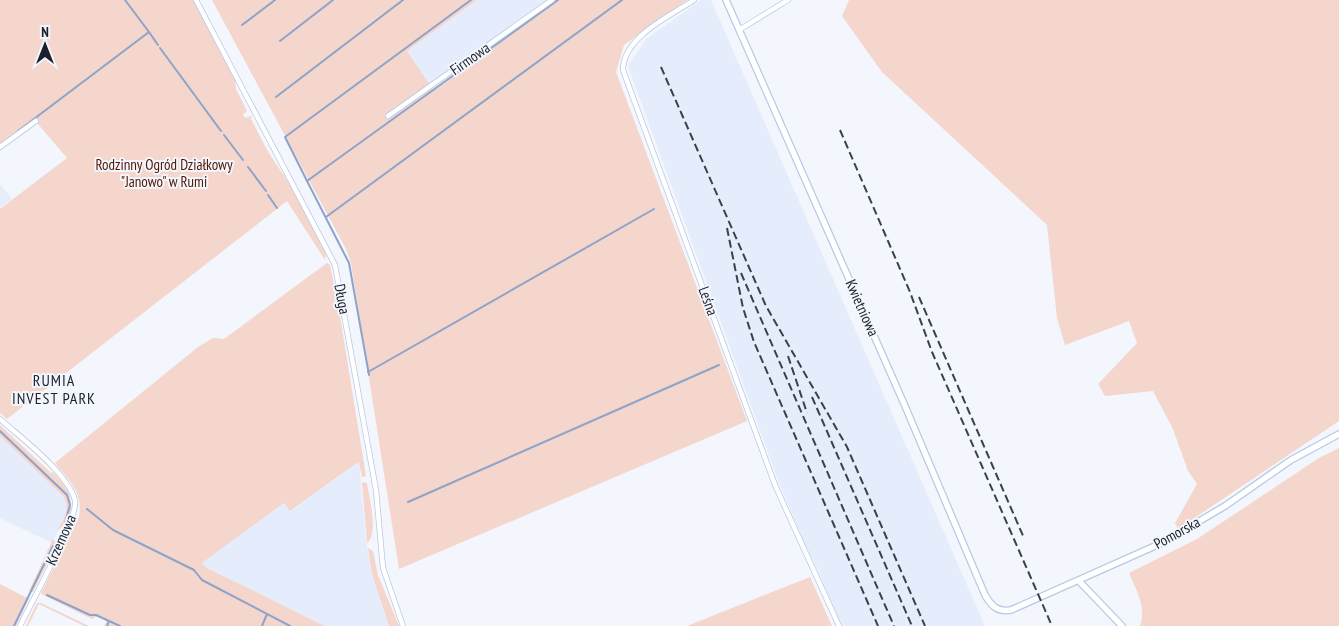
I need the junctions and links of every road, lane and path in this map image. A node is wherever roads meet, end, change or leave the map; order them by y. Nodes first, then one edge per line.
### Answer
1 (196, 0) edge
2 (552, 0) edge
3 (694, 0) edge
4 (726, 0) edge
5 (788, 0) edge
6 (739, 30) junction
7 (388, 116) dead end
8 (36, 121) dead end
9 (0, 147) edge
10 (0, 419) edge
11 (1339, 434) edge
12 (1079, 581) junction
13 (1004, 611) joint
14 (20, 626) edge
15 (403, 626) edge
16 (839, 626) edge
17 (1122, 626) edge

1 - 15 street, Długa
2 - 7 street, Firmowa
3 - 16 street, Leśna
4 - 6 street, Kwietniowa
5 - 6 street
6 - 13 street, Kwietniowa
8 - 9 street
10 - 14 street, Krzemowa
11 - 12 street, Pomorska
12 - 13 street, Pomorska
12 - 17 street

